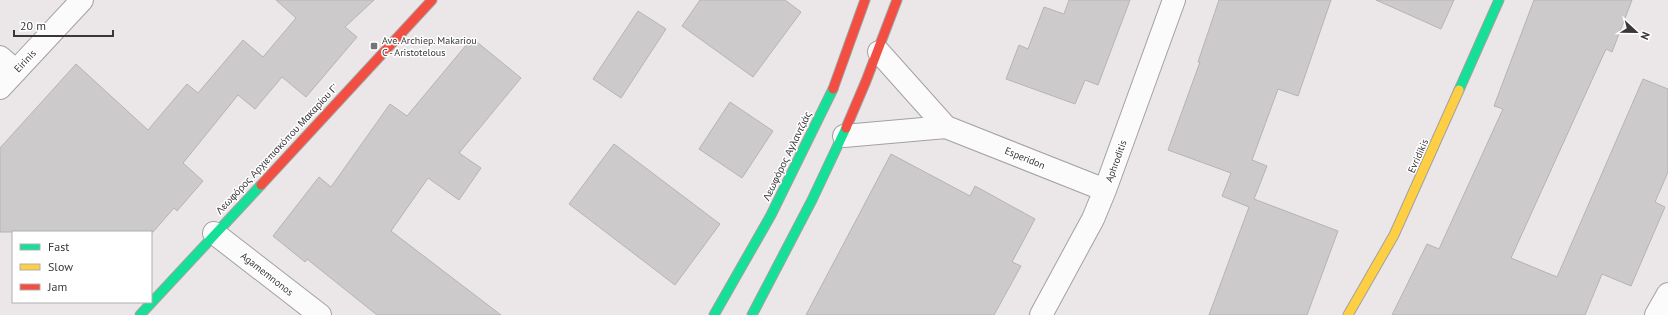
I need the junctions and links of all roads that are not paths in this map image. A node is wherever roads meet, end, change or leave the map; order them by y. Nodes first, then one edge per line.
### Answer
1 (82, 0) edge
2 (432, 0) edge
3 (865, 0) edge
4 (897, 0) edge
5 (1174, 0) edge
6 (1499, 0) edge
7 (879, 52) junction
8 (8, 64) edge
9 (0, 88) edge
10 (946, 127) junction
11 (844, 136) junction
12 (1105, 190) junction
13 (214, 233) junction
14 (1668, 294) edge
15 (152, 302) edge
16 (151, 303) edge
17 (140, 315) edge
18 (320, 315) edge
19 (714, 315) edge
20 (752, 315) edge
21 (1041, 315) edge
22 (1348, 315) edge
23 (1656, 315) edge

1 - 8 street, Eirinis
2 - 13 street, Λεωφόρος Αρχιεπισκόπου Μακαρίου Γ'
3 - 19 street, Λεωφόρος Αγλαντζιάς
4 - 7 street
5 - 12 street, Aphroditis
6 - 22 street, Evridikis
7 - 10 street, Esperidon
7 - 11 street
8 - 9 street, Eirinis
10 - 11 street, Esperidon
10 - 12 street, Esperidon
11 - 20 street
12 - 21 street, Aphroditis
13 - 15 street, Λεωφόρος Αρχιεπισκόπου Μακαρίου Γ'
13 - 18 street, Agamemnonos
14 - 23 street
16 - 17 street, Λεωφόρος Αρχιεπισκόπου Μακαρίου Γ'

